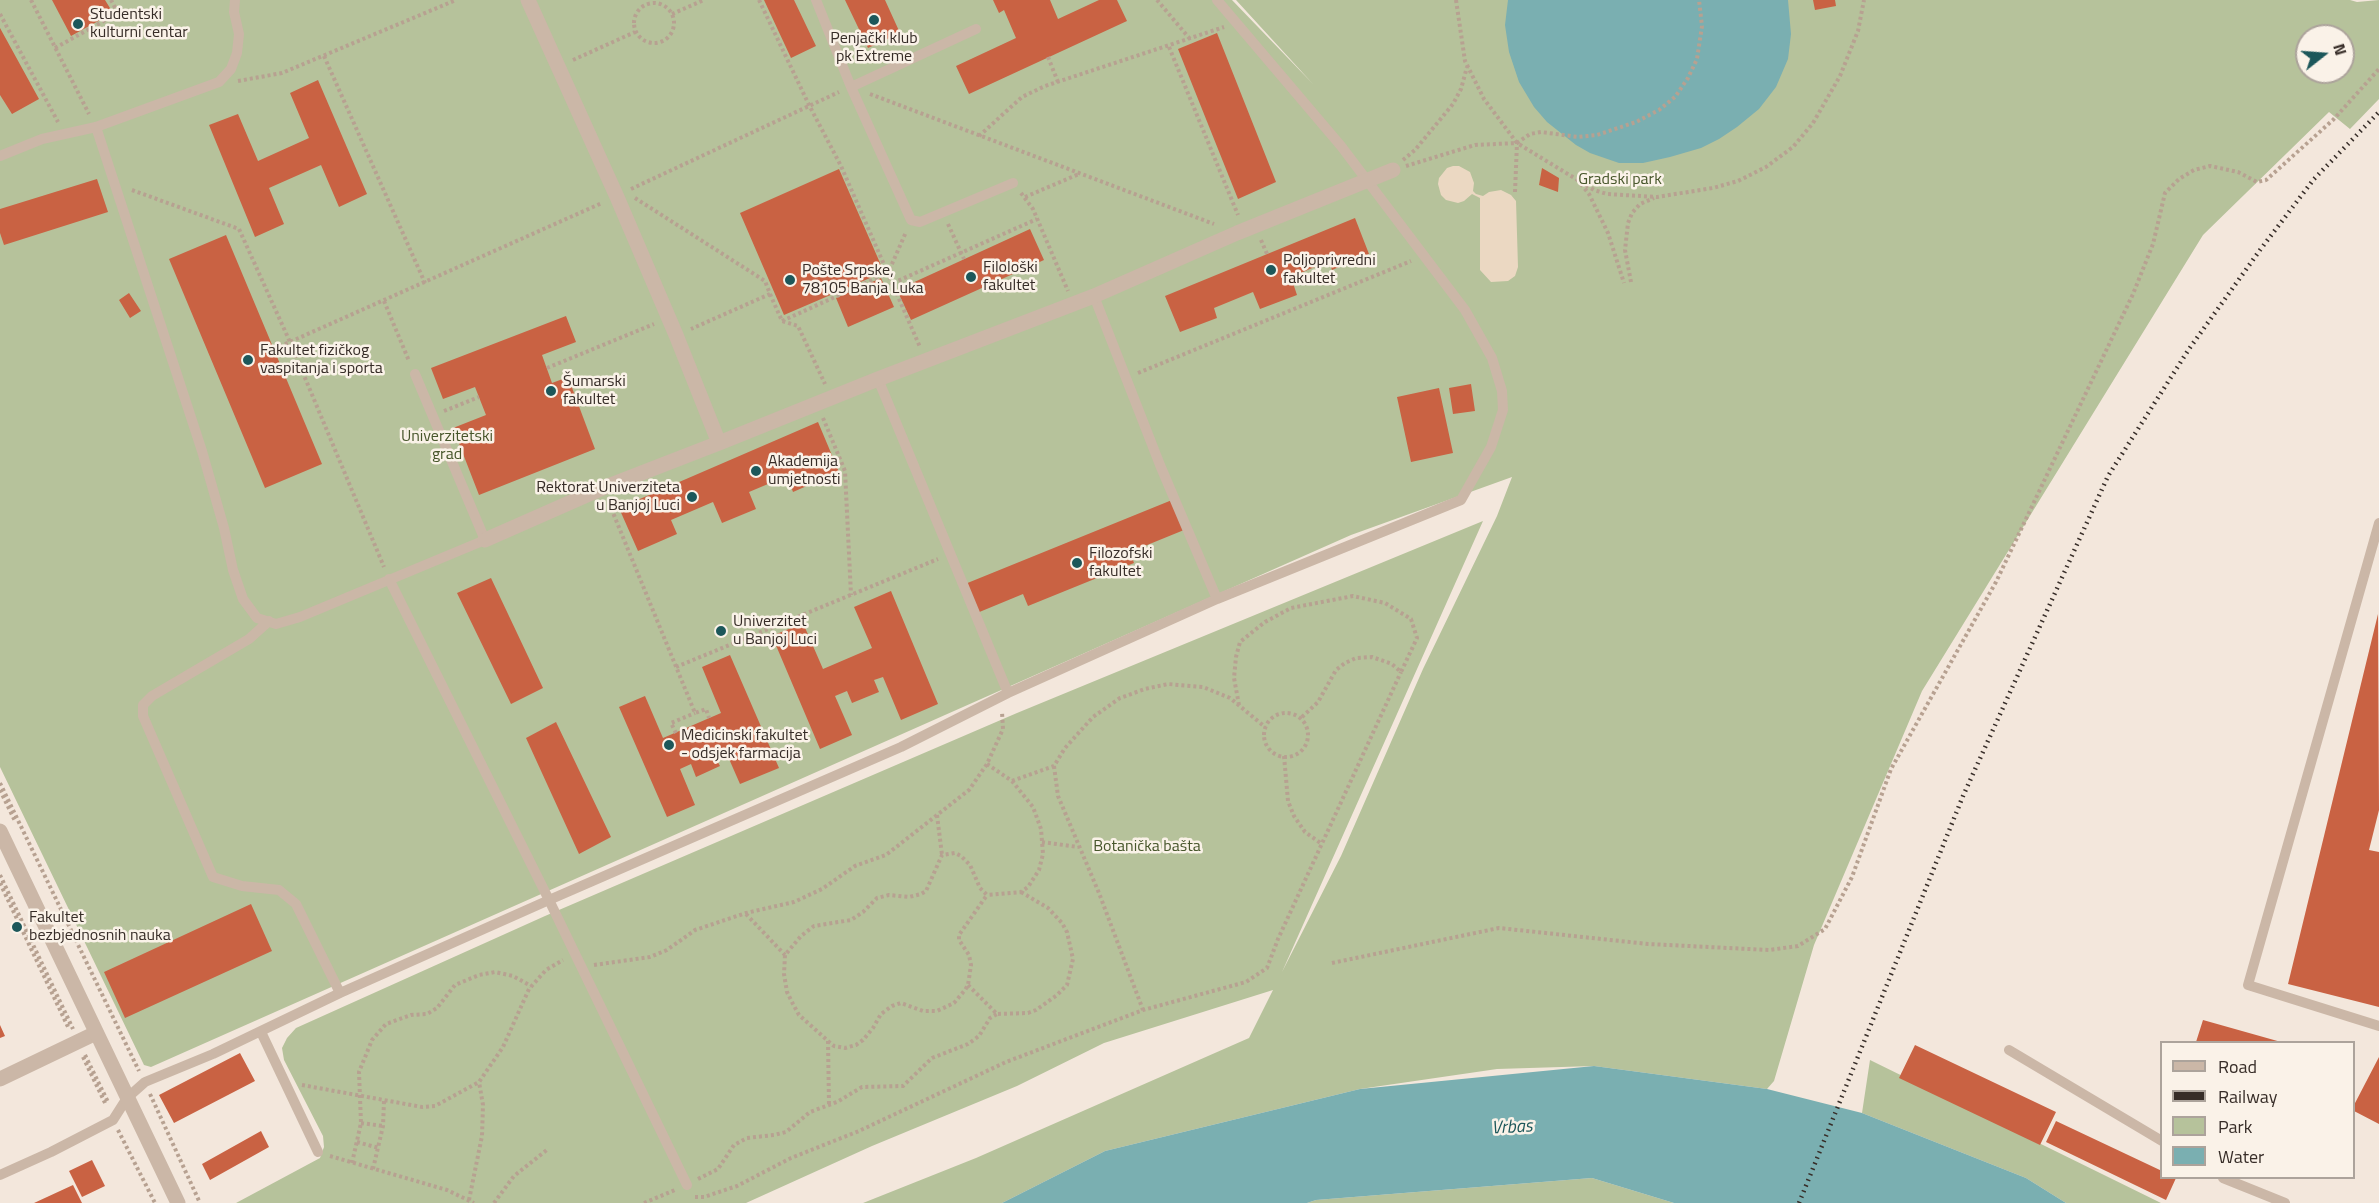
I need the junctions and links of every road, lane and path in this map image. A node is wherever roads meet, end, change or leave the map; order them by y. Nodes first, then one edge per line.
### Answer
1 (31, 0) edge
2 (111, 0) edge
3 (235, 0) edge
4 (456, 0) edge
5 (528, 0) edge
6 (704, 0) edge
7 (759, 0) edge
8 (816, 0) edge
9 (1157, 0) edge
10 (1217, 0) edge
11 (1456, 0) edge
12 (1699, 0) edge
13 (1864, 0) edge
14 (0, 14) edge
15 (672, 14) junction
16 (1237, 23) junction
17 (976, 29) dead end
18 (635, 32) junction
19 (1190, 39) junction
20 (1169, 46) junction
21 (55, 48) junction
22 (324, 56) junction
23 (1048, 57) dead end
24 (1467, 66) junction
25 (558, 67) junction
26 (2379, 69) edge
27 (219, 82) junction
28 (1058, 82) junction
29 (851, 87) junction
30 (808, 105) junction
31 (96, 127) junction
32 (64, 134) junction
33 (979, 136) junction
34 (1517, 144) junction
35 (0, 156) edge
36 (1393, 170) junction
37 (1079, 174) junction
38 (1367, 180) junction
39 (1013, 183) joint
40 (1580, 183) junction
41 (115, 184) junction
42 (1515, 192) dead end
43 (617, 197) junction
44 (1025, 197) junction
45 (1658, 197) junction
46 (943, 213) junction
47 (1037, 219) junction
48 (911, 220) junction
49 (1241, 232) junction
50 (961, 253) junction
51 (1425, 255) junction
52 (964, 260) dead end
53 (888, 273) junction
54 (1631, 282) dead end
55 (425, 283) junction
56 (1624, 283) dead end
57 (892, 284) junction
58 (770, 294) junction
59 (1094, 296) junction
60 (384, 301) junction
61 (1074, 303) junction
62 (669, 318) junction
63 (782, 321) junction
64 (676, 335) junction
65 (290, 342) junction
66 (274, 349) dead end
67 (926, 360) junction
68 (547, 368) dead end
69 (415, 374) joint
70 (1126, 378) junction
71 (878, 379) junction
72 (479, 397) dead end
73 (831, 397) junction
74 (816, 404) junction
75 (432, 416) junction
76 (719, 443) junction
77 (603, 488) junction
78 (2379, 523) edge
79 (485, 540) junction
80 (950, 554) junction
81 (389, 579) junction
82 (851, 595) junction
83 (1217, 599) junction
84 (269, 621) junction
85 (676, 667) junction
86 (1401, 672) junction
87 (1004, 695) junction
88 (1239, 705) junction
89 (695, 713) junction
90 (709, 718) dead end
91 (1300, 718) junction
92 (1265, 727) junction
93 (676, 733) dead end
94 (1284, 756) junction
95 (987, 764) junction
96 (1054, 766) junction
97 (1012, 781) junction
98 (0, 783) edge
99 (937, 814) junction
100 (0, 831) edge
101 (1042, 842) junction
102 (1322, 844) junction
103 (1078, 847) junction
104 (942, 855) junction
105 (1021, 892) junction
106 (987, 895) junction
107 (549, 900) junction
108 (746, 913) junction
109 (575, 954) junction
110 (785, 955) junction
111 (1332, 963) dead end
112 (968, 985) junction
113 (531, 986) junction
114 (340, 993) junction
115 (1143, 1010) junction
116 (997, 1014) junction
117 (2379, 1026) edge
118 (261, 1032) junction
119 (96, 1033) junction
120 (828, 1041) junction
121 (2009, 1050) dead end
122 (0, 1078) edge
123 (283, 1081) junction
124 (145, 1082) junction
125 (478, 1082) junction
126 (358, 1096) junction
127 (127, 1098) junction
128 (384, 1101) junction
129 (829, 1105) junction
130 (361, 1123) junction
131 (383, 1126) junction
132 (2160, 1140) edge
133 (357, 1142) junction
134 (734, 1144) dead end
135 (379, 1148) junction
136 (548, 1149) dead end
137 (318, 1152) joint
138 (352, 1163) junction
139 (373, 1169) junction
140 (0, 1175) edge
141 (2225, 1179) edge
142 (687, 1185) joint
143 (469, 1200) junction
144 (178, 1203) edge
145 (200, 1203) edge
146 (474, 1203) edge
147 (494, 1203) edge
148 (2285, 1203) edge

1 - 21 path
2 - 21 path
3 - 27 lane
4 - 22 path
5 - 25 street
6 - 15 path
7 - 30 path
8 - 29 lane
9 - 19 path
10 - 16 lane
11 - 24 path
12 - 34 path
13 - 45 path
14 - 32 path
15 - 18 path
15 - 18 path
16 - 19 path
16 - 38 lane
17 - 29 lane
18 - 25 path
19 - 20 path
20 - 28 path
20 - 49 path
21 - 31 path
22 - 27 path
22 - 55 path
23 - 28 path
24 - 34 path
24 - 36 path
25 - 43 street
26 - 111 path
27 - 31 lane
28 - 33 path
29 - 30 path
29 - 33 path
29 - 48 lane
30 - 53 path
30 - 58 path
31 - 32 lane
31 - 41 lane
32 - 35 lane
33 - 37 path
34 - 36 path
34 - 40 path
34 - 42 path
36 - 38 street
37 - 44 path
37 - 49 path
38 - 49 street
38 - 51 lane
39 - 44 path
39 - 46 lane
40 - 45 path
40 - 56 path
41 - 65 path
41 - 84 lane
43 - 55 path
43 - 62 street
44 - 47 path
45 - 54 path
46 - 48 lane
46 - 50 path
47 - 50 path
47 - 61 path
48 - 53 path
49 - 59 street
50 - 52 path
50 - 57 path
51 - 70 path
51 - 83 lane
53 - 57 path
53 - 63 path
55 - 60 path
57 - 67 path
58 - 63 path
58 - 64 path
59 - 61 street
59 - 70 lane
60 - 65 path
60 - 69 path
61 - 67 street
62 - 64 street
62 - 68 path
63 - 73 path
64 - 76 street
65 - 66 path
65 - 81 path
67 - 71 street
69 - 75 lane
70 - 83 lane
71 - 73 street
71 - 80 lane
72 - 75 path
73 - 74 street
74 - 76 street
74 - 82 path
75 - 79 lane
76 - 77 street
77 - 79 street
77 - 85 path
78 - 117 lane
79 - 81 lane
80 - 82 path
80 - 87 lane
81 - 84 lane
81 - 107 lane
82 - 85 path
83 - 87 lane
84 - 114 lane
85 - 89 path
86 - 88 path
86 - 91 path
86 - 102 path
87 - 95 path
87 - 107 lane
88 - 92 path
88 - 96 path
89 - 90 path
89 - 93 path
91 - 92 path
91 - 94 path
92 - 94 path
94 - 102 path
95 - 97 path
95 - 99 path
96 - 97 path
96 - 103 path
97 - 101 path
98 - 124 path
99 - 104 path
99 - 108 path
100 - 119 street
101 - 103 path
101 - 105 path
102 - 115 path
103 - 115 path
104 - 106 path
104 - 110 path
105 - 106 path
105 - 116 path
106 - 112 path
107 - 109 lane
107 - 114 lane
108 - 109 path
108 - 110 path
109 - 113 path
109 - 142 lane
110 - 120 path
112 - 116 path
112 - 120 path
113 - 125 path
113 - 126 path
114 - 118 lane
115 - 142 path
116 - 129 path
118 - 123 lane
118 - 124 lane
119 - 122 street
119 - 127 street
120 - 129 path
121 - 132 lane
123 - 126 path
123 - 137 lane
124 - 127 lane
124 - 145 path
125 - 128 path
125 - 143 path
126 - 128 path
126 - 130 path
127 - 140 lane
127 - 144 street
128 - 131 path
129 - 134 path
130 - 131 path
130 - 133 path
131 - 135 path
133 - 135 path
133 - 138 path
135 - 139 path
136 - 147 path
137 - 138 path
138 - 139 path
139 - 143 path
141 - 148 lane
143 - 146 path

